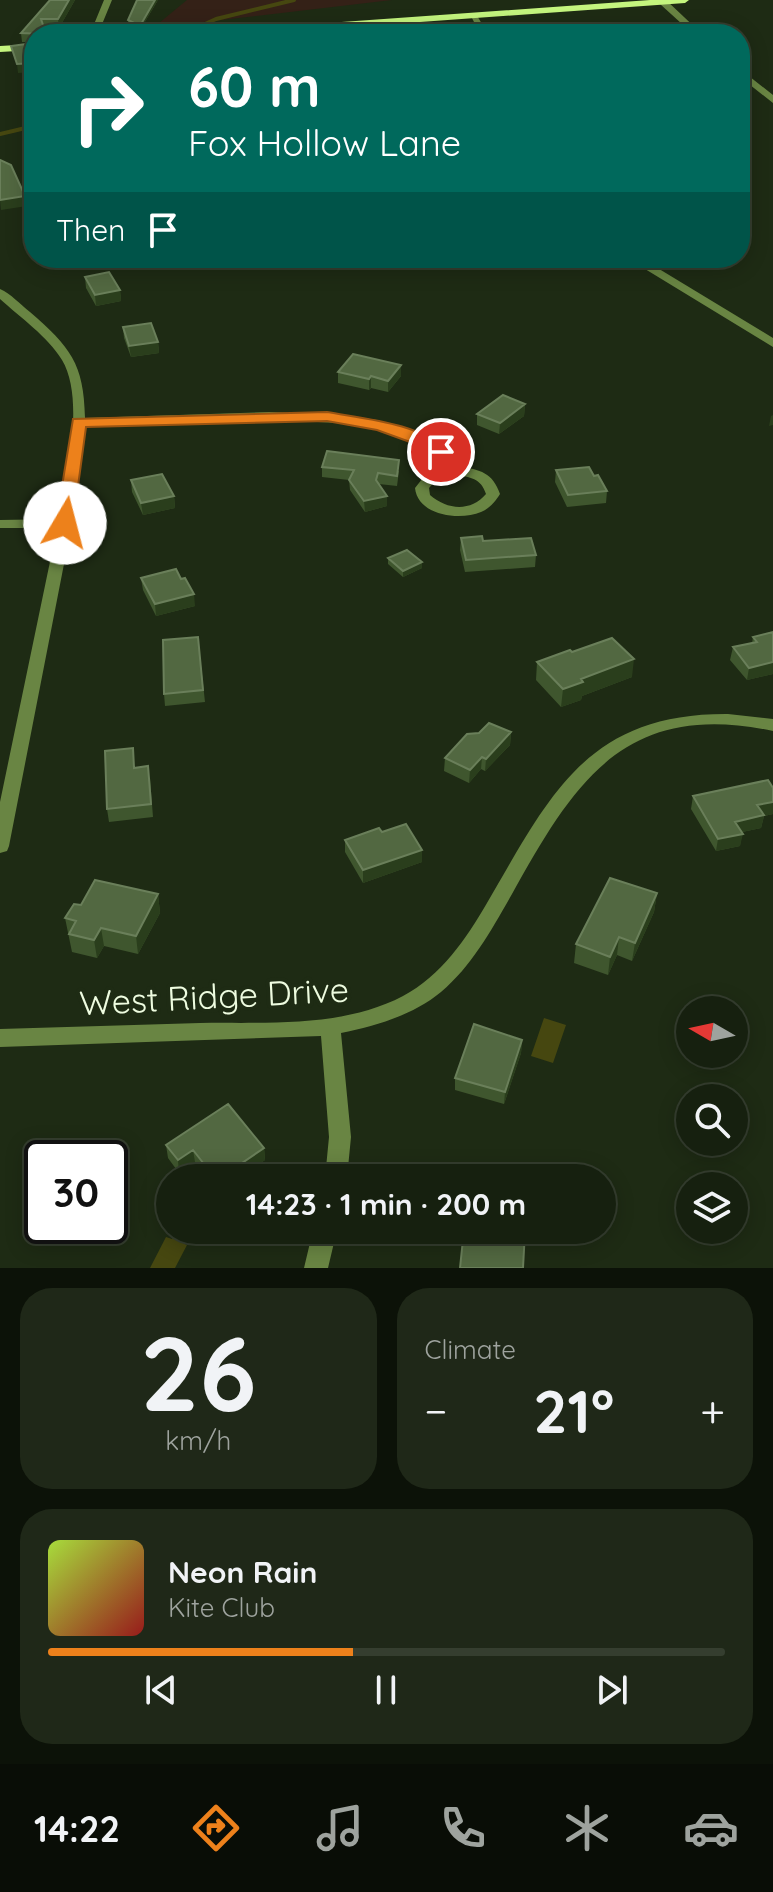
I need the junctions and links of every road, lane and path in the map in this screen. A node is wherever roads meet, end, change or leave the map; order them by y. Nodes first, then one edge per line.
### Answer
1 (108, 0) edge
2 (685, 0) edge
3 (663, 2) edge
4 (473, 16) junction
5 (98, 24) edge
6 (359, 24) edge
7 (478, 24) edge
8 (687, 24) edge
9 (24, 48) edge
10 (0, 49) edge
11 (750, 80) edge
12 (773, 100) edge
13 (649, 268) edge
14 (0, 293) edge
15 (773, 343) edge
16 (79, 422) junction
17 (455, 471) junction
18 (65, 523) junction
19 (0, 524) edge
20 (773, 725) edge
21 (0, 846) edge
22 (330, 1026) junction
23 (0, 1038) edge
24 (337, 1164) edge
25 (322, 1244) edge
26 (316, 1268) edge

1 - 5 street
2 - 3 main road
3 - 4 main road
3 - 8 street
4 - 6 main road
4 - 7 street
9 - 10 main road
11 - 12 street
13 - 15 street
14 - 16 street
16 - 17 street
16 - 18 street
17 - 17 street
18 - 19 street
18 - 21 street
20 - 22 street, West Ridge Drive
22 - 23 street, West Ridge Drive
22 - 24 street
25 - 26 street

